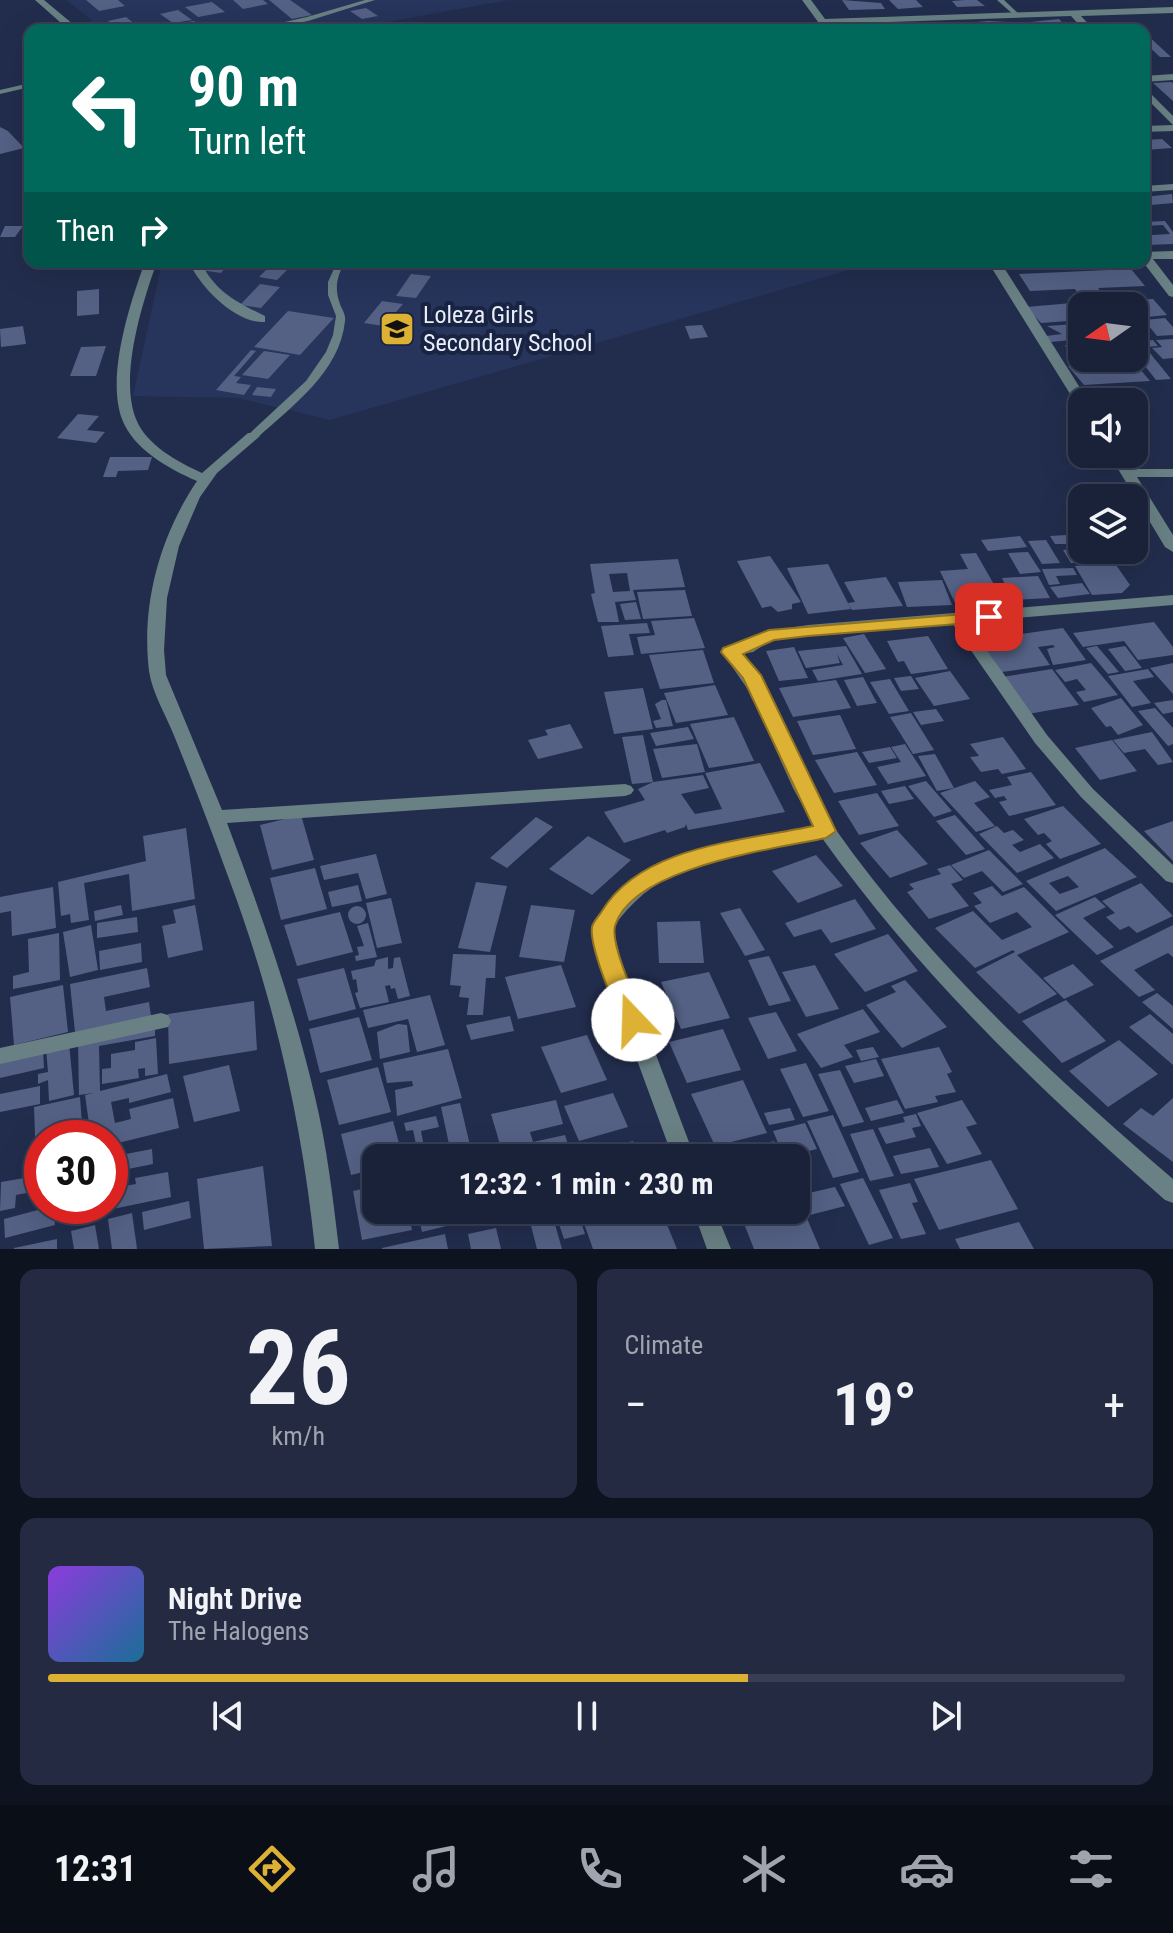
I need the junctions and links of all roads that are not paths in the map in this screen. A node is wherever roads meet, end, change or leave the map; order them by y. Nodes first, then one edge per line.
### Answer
1 (39, 0) edge
2 (372, 0) edge
3 (806, 0) edge
4 (1000, 0) edge
5 (1173, 10) edge
6 (1073, 13) junction
7 (1017, 15) junction
8 (957, 17) junction
9 (68, 24) edge
10 (283, 24) edge
11 (824, 24) edge
12 (855, 24) edge
13 (962, 24) edge
14 (1083, 24) edge
15 (1173, 77) edge
16 (1150, 79) edge
17 (24, 86) edge
18 (0, 92) edge
19 (1150, 97) edge
20 (1173, 122) edge
21 (1173, 128) edge
22 (1150, 129) edge
23 (1173, 187) edge
24 (1150, 189) edge
25 (1173, 255) edge
26 (1150, 256) edge
27 (1150, 264) edge
28 (150, 268) edge
29 (198, 268) edge
30 (337, 268) edge
31 (999, 268) edge
32 (1173, 293) edge
33 (261, 319) dead end
34 (1073, 388) edge
35 (253, 436) joint
36 (1126, 468) edge
37 (1129, 473) junction
38 (1173, 473) edge
39 (204, 479) junction
40 (1173, 547) edge
41 (1173, 600) edge
42 (958, 620) junction
43 (625, 790) dead end
44 (217, 817) junction
45 (826, 831) junction
46 (1173, 876) edge
47 (161, 1021) dead end
48 (0, 1056) edge
49 (679, 1144) edge
50 (1173, 1193) edge
51 (709, 1224) edge
52 (327, 1249) edge
53 (719, 1249) edge

1 - 9 street
2 - 10 lane
3 - 11 street
4 - 7 lane
5 - 6 street
6 - 7 street
6 - 14 street
7 - 8 street
8 - 12 street
8 - 13 street
15 - 16 street
17 - 18 lane
19 - 20 street
21 - 22 street
23 - 24 street
25 - 26 street
27 - 32 street
28 - 39 street
29 - 33 street
30 - 35 lane
31 - 34 street
35 - 39 street
36 - 37 street
37 - 38 street
37 - 40 street
39 - 44 street
41 - 42 street
42 - 45 street
42 - 46 street
43 - 44 street
44 - 52 street
45 - 49 street
45 - 50 street
47 - 48 street
51 - 53 street

